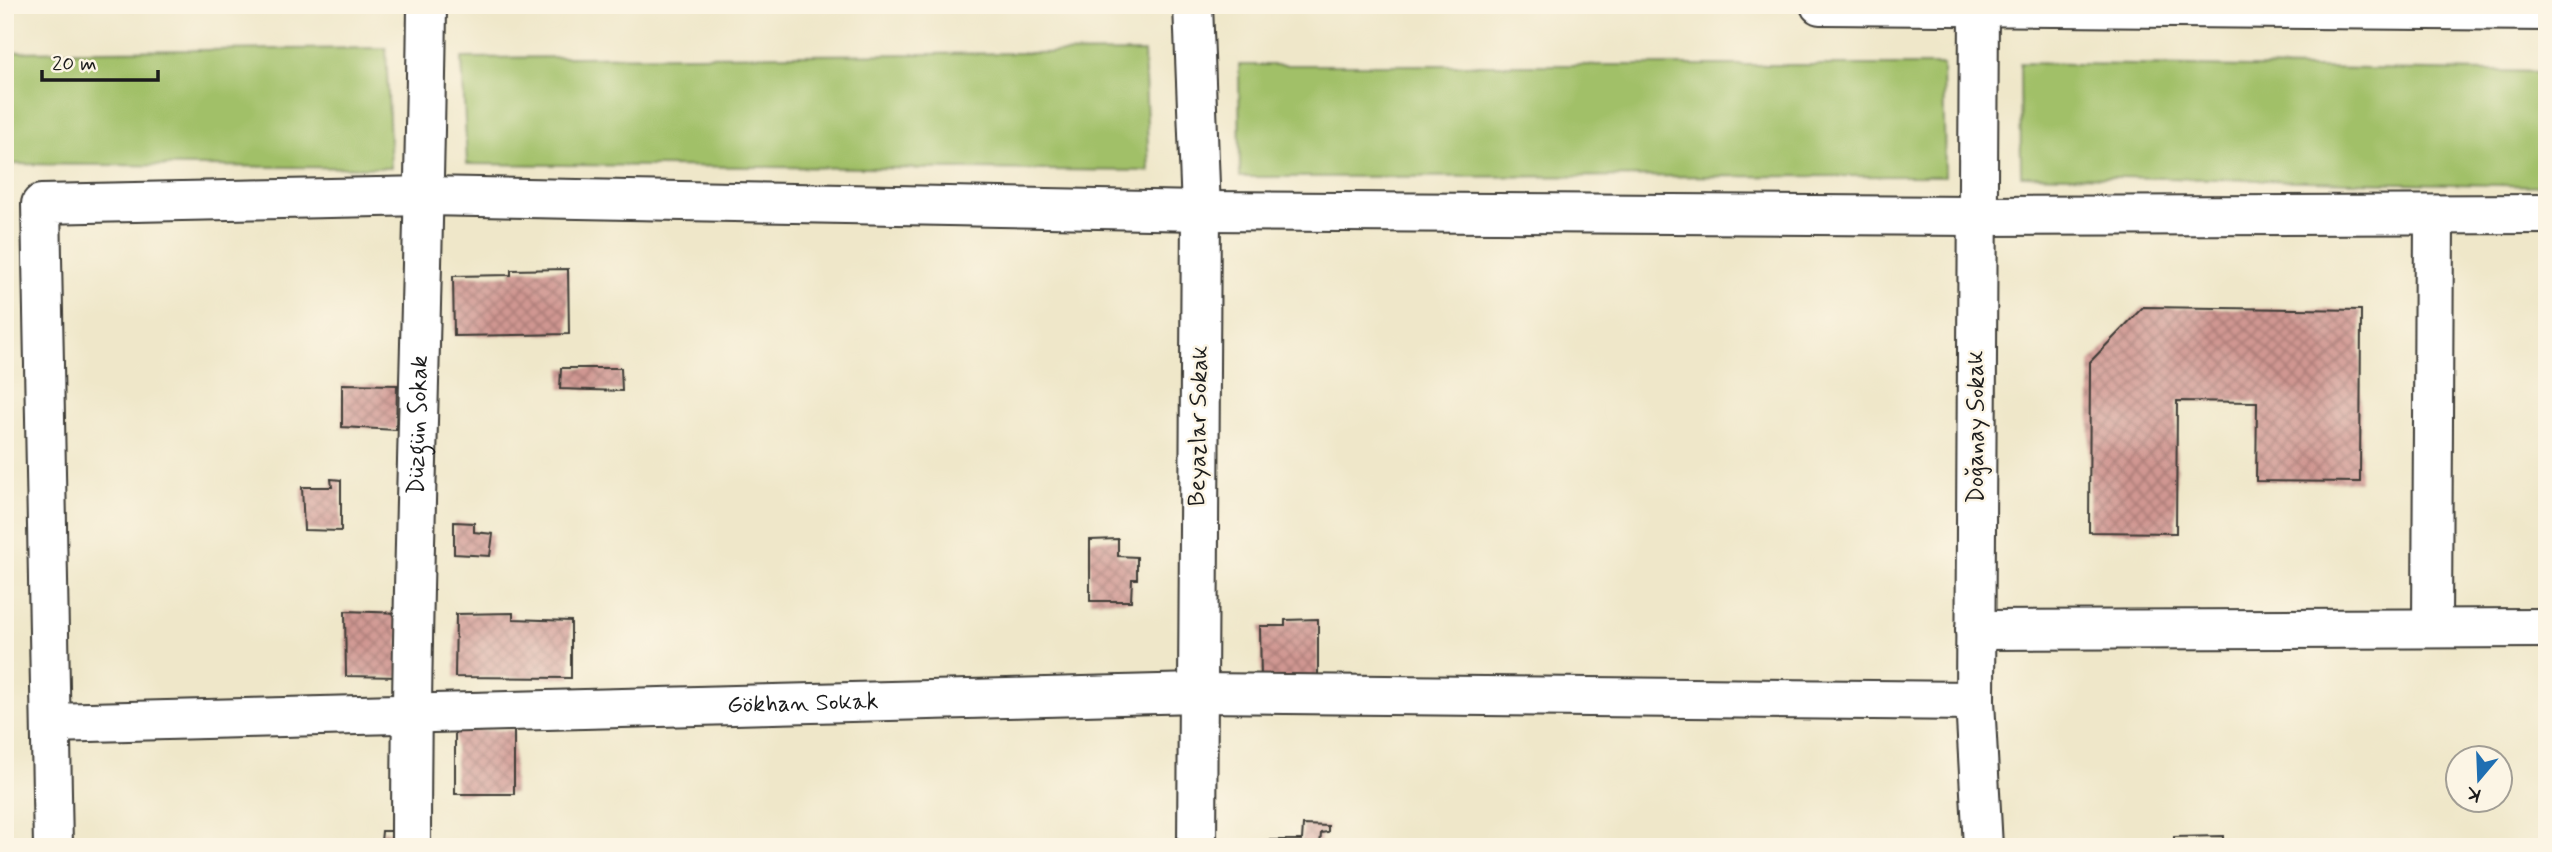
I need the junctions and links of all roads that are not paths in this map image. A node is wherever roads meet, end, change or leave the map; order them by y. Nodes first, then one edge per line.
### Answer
1 (427, 5) edge
2 (1193, 5) edge
3 (1820, 5) edge
4 (1979, 7) edge
5 (2547, 11) edge
6 (425, 196) junction
7 (1201, 211) junction
8 (2547, 214) edge
9 (2434, 215) junction
10 (1978, 216) junction
11 (2432, 628) junction
12 (2547, 628) edge
13 (1975, 630) junction
14 (1196, 693) junction
15 (1975, 701) junction
16 (411, 712) junction
17 (51, 723) junction
18 (53, 847) edge
19 (411, 847) edge
20 (1197, 847) edge
21 (1983, 847) edge

1 - 6 street, Düzgün Sokak
2 - 7 street, Beyazlar Sokak
3 - 4 street
4 - 5 street
4 - 10 street, Doğanay Sokak
6 - 7 street
6 - 16 street, Düzgün Sokak
6 - 17 street
7 - 10 street
7 - 14 street, Beyazlar Sokak
8 - 9 street
9 - 10 street
9 - 11 street
10 - 13 street, Doğanay Sokak
11 - 12 street
11 - 13 street
13 - 15 street, Doğanay Sokak
14 - 15 street, Gökhan Sokak
14 - 16 street, Gökhan Sokak
14 - 20 street, Beyazlar Sokak
15 - 21 street, Doğanay Sokak
16 - 17 street, Gökhan Sokak
16 - 19 street, Düzgün Sokak
17 - 18 street

